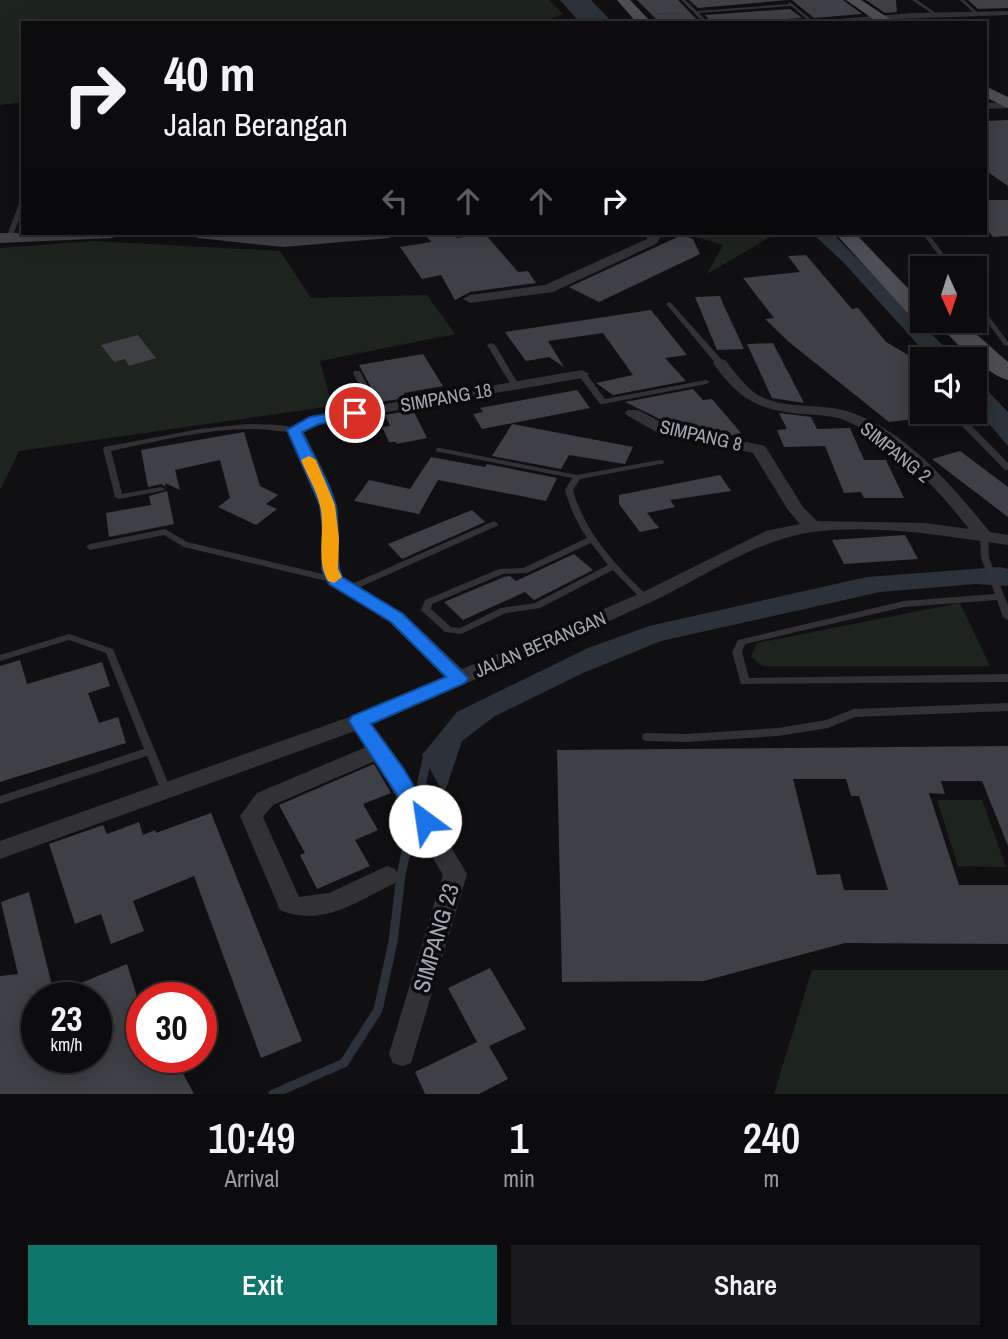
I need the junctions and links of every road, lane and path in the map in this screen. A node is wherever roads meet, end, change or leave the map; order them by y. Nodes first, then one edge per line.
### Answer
1 (612, 0) edge
2 (623, 0) edge
3 (683, 0) edge
4 (786, 0) edge
5 (838, 0) edge
6 (852, 0) edge
7 (914, 0) edge
8 (962, 0) edge
9 (793, 5) junction
10 (696, 12) junction
11 (1008, 13) edge
12 (977, 14) junction
13 (934, 15) junction
14 (639, 20) edge
15 (876, 20) edge
16 (706, 21) edge
17 (811, 21) edge
18 (992, 85) edge
19 (1008, 104) edge
20 (987, 109) edge
21 (987, 109) edge
22 (1008, 111) edge
23 (21, 205) edge
24 (69, 235) edge
25 (245, 235) edge
26 (374, 235) edge
27 (655, 235) edge
28 (846, 235) edge
29 (867, 235) edge
30 (926, 235) edge
31 (284, 237) edge
32 (5, 238) edge
33 (942, 256) edge
34 (910, 282) edge
35 (471, 299) dead end
36 (910, 302) edge
37 (668, 304) dead end
38 (987, 317) edge
39 (948, 333) edge
40 (960, 333) edge
41 (1007, 344) edge
42 (491, 345) dead end
43 (970, 347) edge
44 (974, 347) edge
45 (987, 351) edge
46 (987, 358) edge
47 (720, 363) joint
48 (987, 364) edge
49 (357, 373) dead end
50 (1008, 373) edge
51 (582, 374) joint
52 (706, 382) dead end
53 (515, 385) junction
54 (1008, 396) edge
55 (375, 409) junction
56 (634, 414) dead end
57 (964, 424) edge
58 (295, 430) junction
59 (440, 450) dead end
60 (660, 462) dead end
61 (1008, 468) edge
62 (577, 477) junction
63 (161, 489) dead end
64 (494, 524) dead end
65 (813, 527) junction
66 (984, 536) junction
67 (593, 539) junction
68 (1008, 540) edge
69 (90, 547) dead end
70 (614, 566) junction
71 (341, 585) junction
72 (999, 592) junction
73 (645, 598) junction
74 (1008, 617) edge
75 (0, 658) edge
76 (459, 678) junction
77 (1008, 678) edge
78 (1008, 707) edge
79 (359, 721) junction
80 (647, 737) dead end
81 (379, 750) junction
82 (150, 751) junction
83 (166, 790) junction
84 (0, 800) edge
85 (0, 850) edge
86 (387, 876) dead end
87 (402, 1054) dead end

1 - 14 main road
2 - 14 main road
3 - 10 lane
4 - 9 lane
5 - 15 main road
6 - 15 main road
7 - 13 lane
8 - 12 lane
9 - 10 lane
9 - 17 lane
10 - 14 path
10 - 16 lane
11 - 12 street
12 - 13 street
13 - 15 street
15 - 17 street
18 - 19 main road
19 - 20 street
21 - 22 street
23 - 32 lane
24 - 32 main road
25 - 31 main road
26 - 31 main road
27 - 35 street
28 - 36 main road
29 - 34 main road
30 - 33 lane
37 - 47 lane
38 - 41 lane
39 - 43 main road
40 - 44 main road
41 - 45 lane
42 - 53 lane
46 - 50 main road
47 - 66 street, SIMPANG 2
48 - 54 main road
49 - 55 lane
51 - 52 lane
51 - 53 street, SIMPANG 18
53 - 55 street, SIMPANG 18
55 - 58 street, SIMPANG 18
56 - 65 street, SIMPANG 8
57 - 61 lane
58 - 63 lane
58 - 71 street
59 - 62 lane
60 - 62 lane
62 - 67 lane
64 - 71 lane
65 - 66 street, JALAN BERANGAN
65 - 73 street, JALAN BERANGAN
66 - 68 street, JALAN BERANGAN
66 - 72 lane
67 - 70 lane
67 - 70 lane
69 - 71 lane
70 - 73 lane
71 - 76 street
72 - 74 lane
72 - 77 lane
73 - 76 street, JALAN BERANGAN
75 - 82 lane
76 - 79 street, JALAN BERANGAN
78 - 80 lane
79 - 81 street, SIMPANG 23
79 - 83 street, JALAN BERANGAN
81 - 86 street
81 - 87 street, SIMPANG 23
82 - 83 lane
82 - 84 lane
83 - 85 street, JALAN BERANGAN

